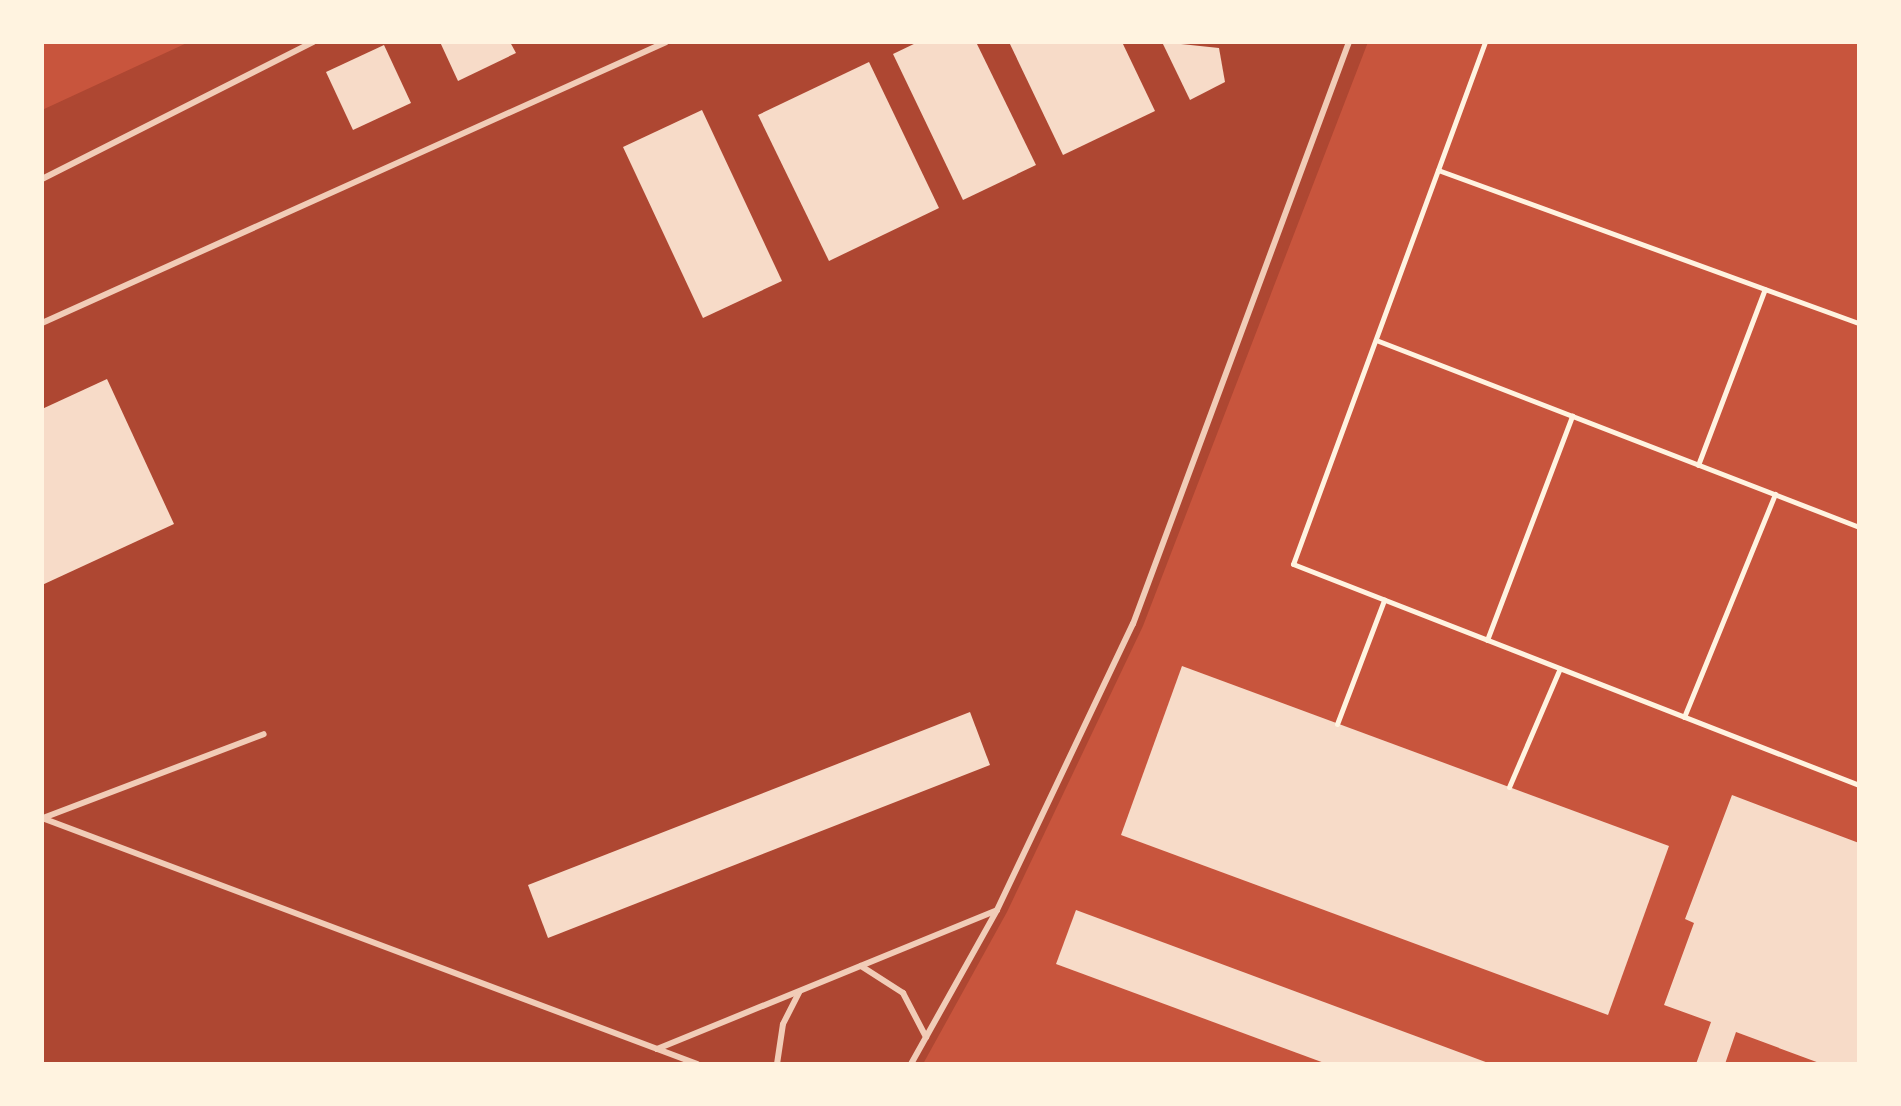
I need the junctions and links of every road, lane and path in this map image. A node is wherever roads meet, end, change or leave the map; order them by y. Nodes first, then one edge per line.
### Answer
1 (313, 42) edge
2 (666, 42) edge
3 (1349, 42) edge
4 (1485, 42) edge
5 (1438, 170) junction
6 (42, 179) edge
7 (1765, 289) junction
8 (42, 323) edge
9 (1859, 323) edge
10 (1376, 340) junction
11 (1572, 416) junction
12 (1698, 465) junction
13 (1775, 494) junction
14 (1859, 527) edge
15 (1384, 600) junction
16 (1487, 640) junction
17 (1560, 668) junction
18 (1684, 717) junction
19 (1337, 724) dead end
20 (264, 734) dead end
21 (1859, 785) edge
22 (1509, 787) dead end
23 (42, 818) edge
24 (997, 910) junction
25 (861, 966) junction
26 (799, 992) junction
27 (926, 1037) junction
28 (657, 1049) junction
29 (697, 1064) edge
30 (777, 1064) edge
31 (911, 1064) edge

1 - 6 lane
2 - 8 lane
3 - 24 lane
4 - 5 path
5 - 7 path
5 - 10 path
7 - 9 path
7 - 12 path
10 - 11 path
10 - 15 path
11 - 12 path
11 - 16 path
12 - 13 path
13 - 14 path
13 - 18 path
15 - 16 path
15 - 19 path
16 - 17 path
17 - 18 path
17 - 22 path
18 - 21 path
20 - 23 lane
23 - 28 lane
24 - 25 lane
24 - 27 lane
25 - 26 lane
25 - 27 lane
26 - 28 lane
26 - 30 lane
27 - 31 lane
28 - 29 lane

